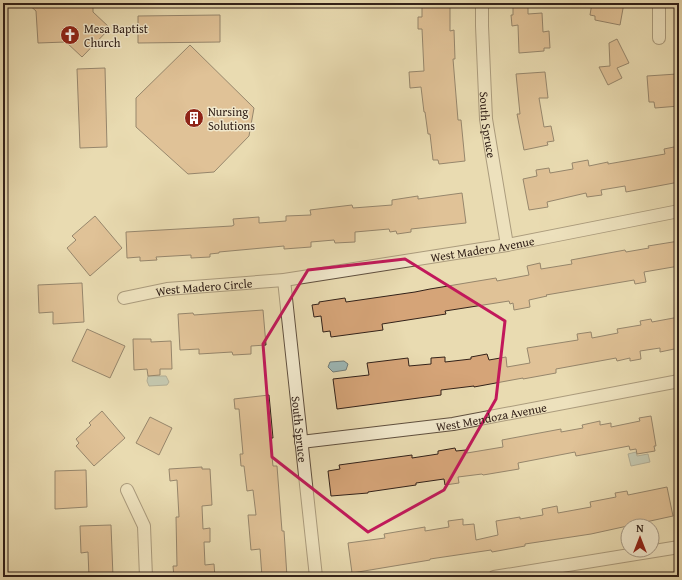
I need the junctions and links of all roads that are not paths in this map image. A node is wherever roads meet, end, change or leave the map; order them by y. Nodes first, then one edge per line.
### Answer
1 (482, 3) edge
2 (660, 3) edge
3 (659, 38) dead end
4 (679, 211) edge
5 (507, 245) junction
6 (284, 280) junction
7 (124, 298) dead end
8 (679, 380) edge
9 (301, 442) junction
10 (127, 490) dead end
11 (679, 547) edge
12 (146, 577) edge
13 (316, 577) edge
14 (494, 577) edge

1 - 5 street, South Spruce
2 - 3 street
4 - 5 street, West Madero Avenue
5 - 6 street, West Madero Avenue
6 - 7 street, West Madero Circle
6 - 9 street, South Spruce
8 - 9 street, West Mendoza Avenue
9 - 13 street, South Spruce
10 - 12 street
11 - 14 street

